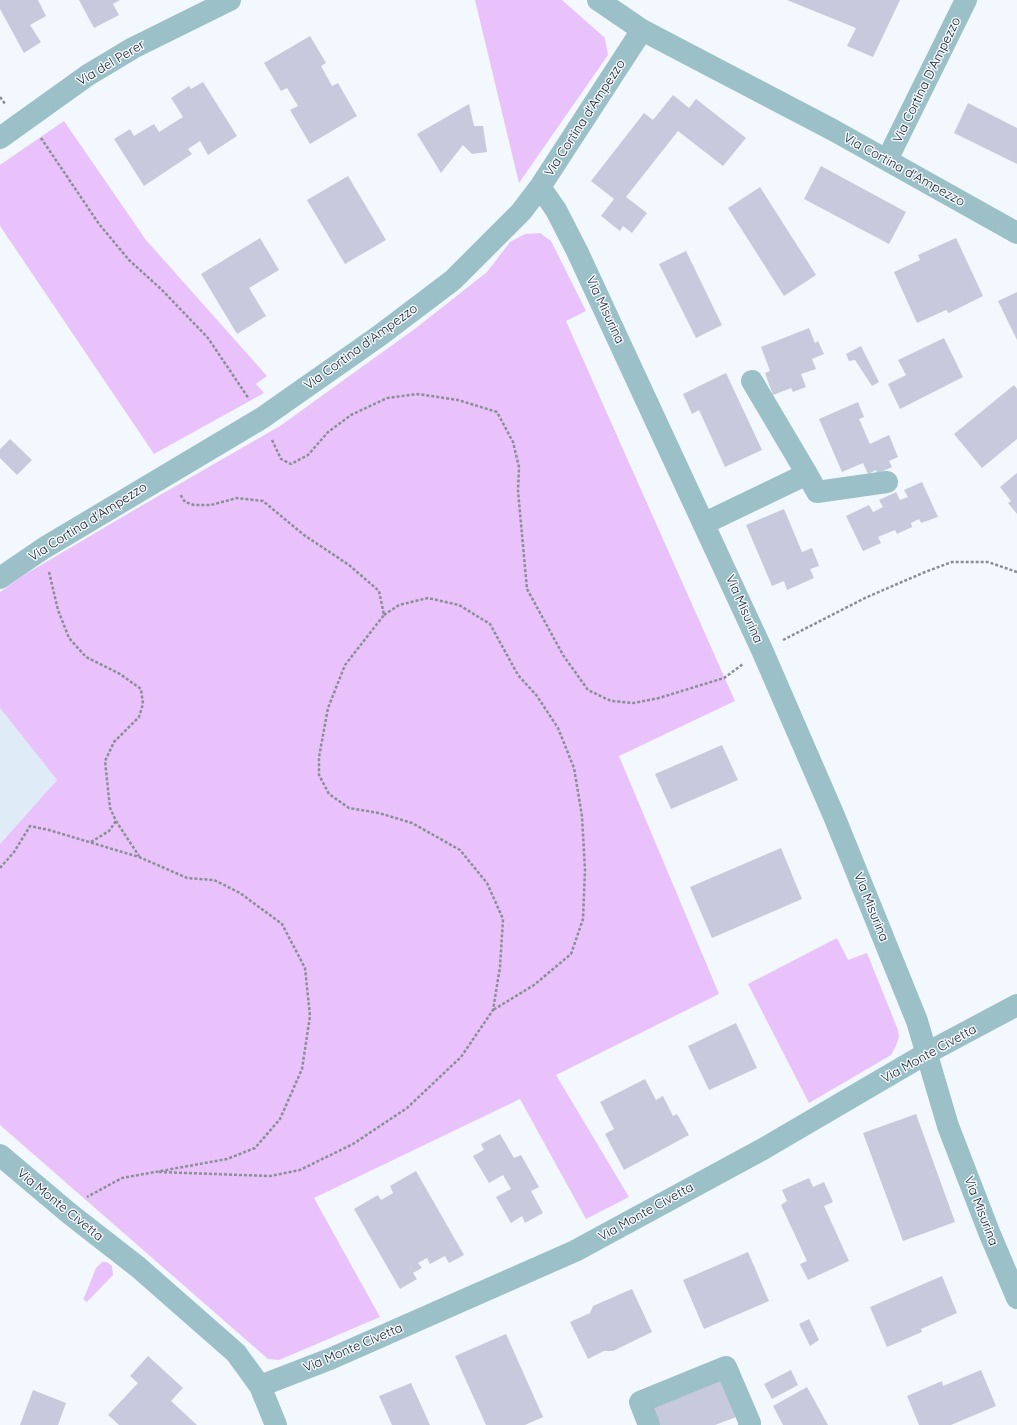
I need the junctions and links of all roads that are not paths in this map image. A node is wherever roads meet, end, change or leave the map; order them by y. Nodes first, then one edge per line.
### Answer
1 (230, 0) edge
2 (598, 0) edge
3 (966, 0) edge
4 (206, 5) edge
5 (642, 30) junction
6 (0, 138) edge
7 (887, 160) junction
8 (540, 187) junction
9 (1017, 233) edge
10 (752, 381) dead end
11 (807, 474) junction
12 (886, 482) dead end
13 (705, 523) junction
14 (0, 578) edge
15 (1017, 1005) edge
16 (927, 1053) junction
17 (0, 1155) edge
18 (1017, 1298) edge
19 (260, 1386) junction
20 (276, 1425) edge
21 (649, 1425) edge
22 (749, 1425) edge

1 - 4 street, Via del Perer
2 - 5 street, Via Cortina d'Ampezzo
3 - 7 street, Via Cortina D'Ampezzo
4 - 6 street, Via del Perer
5 - 7 street, Via Cortina d'Ampezzo
5 - 8 street, Via Cortina d'Ampezzo
7 - 9 street, Via Cortina d'Ampezzo
8 - 13 street, Via Misurina
8 - 14 street, Via Cortina d'Ampezzo
10 - 11 street
11 - 12 street
11 - 13 street
13 - 16 street, Via Misurina
15 - 16 street, Via Monte Civetta
16 - 18 street, Via Misurina
16 - 19 street, Via Monte Civetta
17 - 19 street, Via Monte Civetta
19 - 20 street, Via Monte Civetta
21 - 22 street

